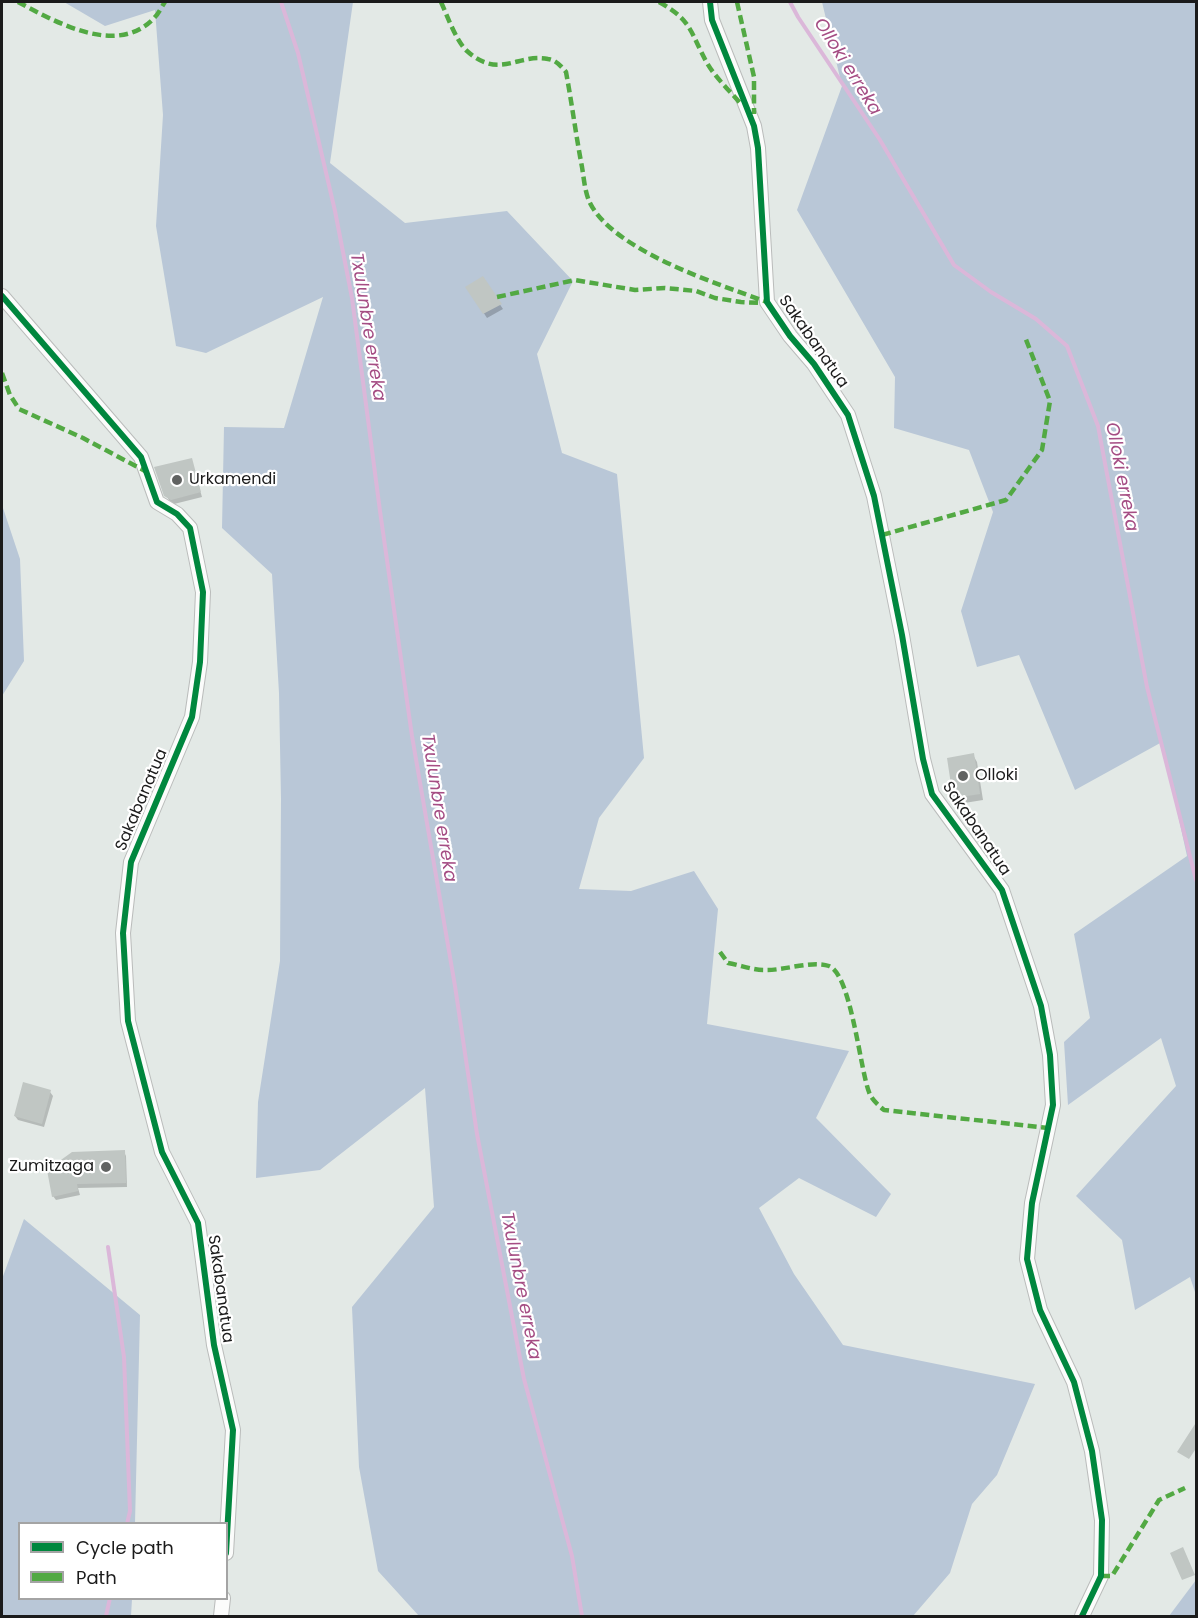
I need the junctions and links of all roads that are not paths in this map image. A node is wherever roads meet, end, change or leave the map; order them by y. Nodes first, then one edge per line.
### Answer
1 (710, 2) edge
2 (2, 296) edge
3 (228, 1522) edge
4 (223, 1600) edge
5 (221, 1617) edge
6 (1082, 1617) edge

1 - 6 street, Sakabanatua
2 - 3 street, Sakabanatua
4 - 5 street

